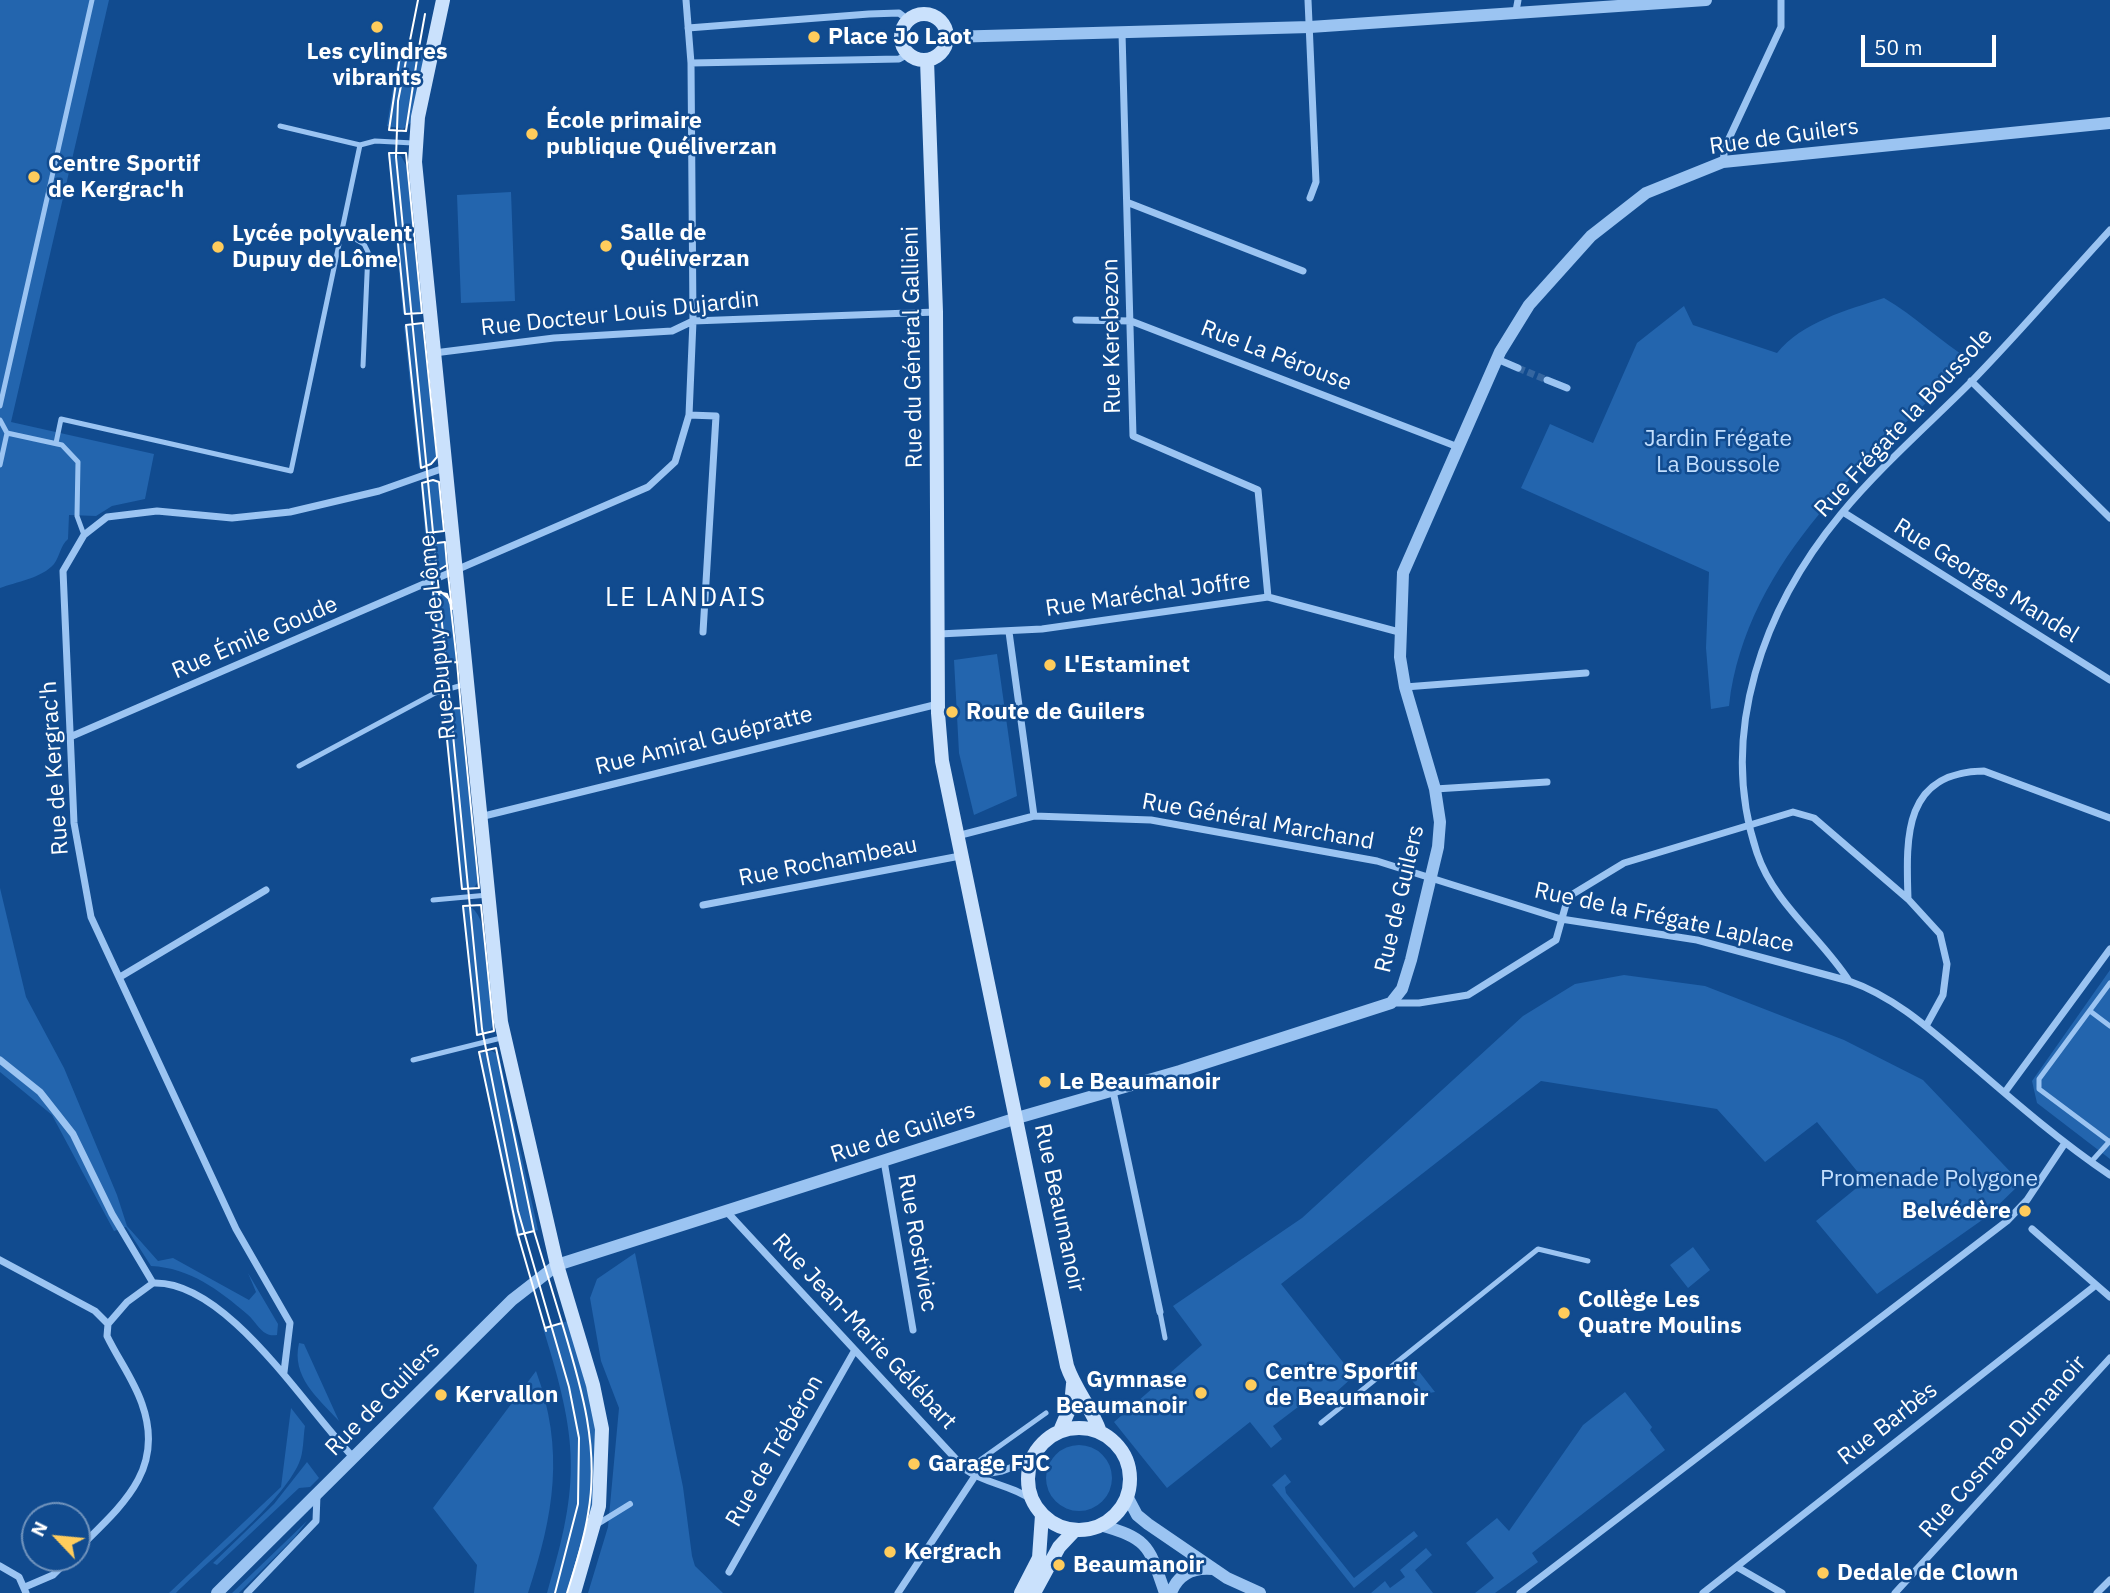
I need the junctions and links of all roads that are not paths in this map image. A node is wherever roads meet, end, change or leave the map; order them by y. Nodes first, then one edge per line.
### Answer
1 (92, 0) edge
2 (443, 0) edge
3 (686, 0) edge
4 (1308, 0) edge
5 (1706, 0) edge
6 (1781, 0) edge
7 (1517, 5) edge
8 (924, 7) edge
9 (908, 20) junction
10 (1310, 27) junction
11 (688, 28) junction
12 (1122, 33) junction
13 (948, 37) junction
14 (908, 54) junction
15 (927, 60) junction
16 (691, 63) junction
17 (2110, 123) edge
18 (280, 127) dead end
19 (416, 143) junction
20 (360, 145) junction
21 (1723, 162) junction
22 (1310, 198) dead end
23 (1129, 203) junction
24 (2110, 230) edge
25 (342, 231) junction
26 (1303, 271) dead end
27 (936, 312) junction
28 (1076, 320) dead end
29 (693, 321) junction
30 (1131, 321) junction
31 (434, 353) junction
32 (1497, 359) junction
33 (363, 366) dead end
34 (1518, 368) tunnel mouth
35 (1547, 380) tunnel mouth
36 (1971, 381) junction
37 (1567, 388) dead end
38 (0, 407) edge
39 (689, 415) junction
40 (0, 420) edge
41 (7, 432) junction
42 (56, 443) junction
43 (1458, 447) junction
44 (0, 465) edge
45 (444, 468) junction
46 (1843, 512) junction
47 (2110, 518) edge
48 (84, 535) junction
49 (455, 573) junction
50 (1268, 597) junction
51 (703, 632) dead end
52 (1009, 632) junction
53 (1399, 632) junction
54 (939, 634) junction
55 (1586, 673) dead end
56 (2110, 680) edge
57 (466, 684) junction
58 (1405, 687) junction
59 (938, 704) junction
60 (70, 737) junction
61 (299, 766) dead end
62 (1547, 782) dead end
63 (1435, 789) junction
64 (1034, 816) junction
65 (480, 817) junction
66 (2110, 818) edge
67 (1751, 823) junction
68 (957, 836) junction
69 (960, 856) junction
70 (1432, 877) junction
71 (266, 890) dead end
72 (488, 895) junction
73 (1908, 899) junction
74 (433, 900) dead end
75 (703, 905) dead end
76 (1561, 919) junction
77 (2110, 949) edge
78 (120, 977) junction
79 (1849, 981) junction
80 (2110, 984) edge
81 (1391, 1003) junction
82 (2090, 1011) junction
83 (1926, 1026) junction
84 (2110, 1026) edge
85 (505, 1037) junction
86 (413, 1059) dead end
87 (0, 1060) edge
88 (1113, 1091) junction
89 (2005, 1093) junction
90 (1017, 1118) junction
91 (2110, 1141) edge
92 (2065, 1143) junction
93 (884, 1161) junction
94 (2091, 1162) junction
95 (2110, 1175) edge
96 (727, 1212) junction
97 (2032, 1229) dead end
98 (0, 1260) edge
99 (1588, 1261) dead end
100 (556, 1265) junction
101 (153, 1283) junction
102 (2096, 1285) junction
103 (2110, 1297) edge
104 (1160, 1312) joint
105 (108, 1324) junction
106 (913, 1330) dead end
107 (1165, 1338) dead end
108 (855, 1350) junction
109 (2110, 1357) edge
110 (284, 1372) junction
111 (1073, 1384) junction
112 (1045, 1413) dead end
113 (1321, 1423) dead end
114 (1060, 1432) junction
115 (1100, 1432) junction
116 (354, 1458) junction
117 (1031, 1460) junction
118 (966, 1470) junction
119 (975, 1476) junction
120 (317, 1495) junction
121 (1127, 1496) junction
122 (1032, 1500) junction
123 (630, 1504) dead end
124 (1042, 1515) junction
125 (1100, 1525) junction
126 (594, 1526) junction
127 (1075, 1530) junction
128 (91, 1535) edge
129 (0, 1566) edge
130 (1737, 1567) junction
131 (1213, 1569) junction
132 (56, 1572) edge
133 (729, 1572) dead end
134 (2110, 1580) edge
135 (25, 1590) edge
136 (217, 1593) edge
137 (247, 1593) edge
138 (574, 1593) edge
139 (898, 1593) edge
140 (1021, 1593) edge
141 (1034, 1593) edge
142 (1166, 1593) edge
143 (1171, 1593) edge
144 (1260, 1593) edge
145 (1520, 1593) edge
146 (1703, 1593) edge
147 (1782, 1593) edge
148 (1895, 1593) edge
149 (2097, 1593) edge

1 - 38 lane
2 - 19 main road, Rue Dupuy de Lôme
3 - 11 street, Rue Émile Goude
4 - 10 street
5 - 7 street
6 - 21 street
7 - 10 street
8 - 9 main road
8 - 13 main road
9 - 11 street
9 - 14 main road
10 - 12 street
10 - 22 street
11 - 16 street, Rue Émile Goude
12 - 13 street
12 - 23 street, Rue Kerebezon
13 - 15 main road
14 - 15 main road
14 - 16 street
15 - 27 main road, Rue du Général Gallieni
16 - 29 street, Rue Émile Goude
17 - 21 street, Rue de Guilers
18 - 20 lane
19 - 20 lane
19 - 31 main road, Rue Dupuy de Lôme
20 - 25 lane
21 - 32 street, Rue de Guilers
23 - 26 street
23 - 30 street, Rue Kerebezon
24 - 36 street, Rue Frégate la Boussole
25 - 33 lane
25 - 42 lane
27 - 29 street, Rue Docteur Louis Dujardin
27 - 54 main road, Rue du Général Gallieni
28 - 30 street, Rue La Pérouse
29 - 31 street, Rue Docteur Louis Dujardin
29 - 39 street, Rue Émile Goude
30 - 43 street, Rue La Pérouse
30 - 50 street, Rue Kerebezon
31 - 45 main road, Rue Dupuy de Lôme
32 - 34 street
32 - 43 street, Rue de Guilers
35 - 37 street
36 - 46 street, Rue Frégate la Boussole
36 - 47 street
39 - 49 street, Rue Émile Goude
39 - 51 street
40 - 41 lane
41 - 42 lane
41 - 44 lane
42 - 48 lane
43 - 53 street, Rue de Guilers
45 - 48 street, Rue de Kergrac'h
45 - 49 main road, Rue Dupuy de Lôme
46 - 56 street, Rue Georges Mandel
46 - 67 street, Rue Frégate la Boussole
48 - 60 street, Rue de Kergrac'h
49 - 57 main road, Rue Dupuy de Lôme
49 - 60 street, Rue Émile Goude
50 - 52 street, Rue Maréchal Joffre
50 - 53 street, Rue Maréchal Joffre
52 - 54 street, Rue Maréchal Joffre
52 - 64 street
53 - 58 street, Rue de Guilers
54 - 59 main road, Rue du Général Gallieni
55 - 58 street
57 - 61 lane
57 - 65 main road, Rue Dupuy de Lôme
58 - 63 street, Rue de Guilers
59 - 65 street, Rue Amiral Guépratte
59 - 68 main road, Rue Beaumanoir
60 - 78 street, Rue de Kergrac'h
62 - 63 street
63 - 70 street, Rue de Guilers
64 - 68 street, Rue Général Marchand
64 - 70 street, Rue Général Marchand
65 - 72 main road, Rue Dupuy de Lôme
66 - 73 street
67 - 73 street
67 - 76 street
67 - 79 street, Rue Frégate la Boussole
68 - 69 main road, Rue Beaumanoir
69 - 75 street, Rue Rochambeau
69 - 90 main road, Rue Beaumanoir
70 - 76 street, Rue de la Frégate Laplace
70 - 81 street, Rue de Guilers
71 - 78 street
72 - 74 lane
72 - 85 main road, Rue Dupuy de Lôme
73 - 83 street
76 - 79 street, Rue de la Frégate Laplace
76 - 81 street
77 - 89 street
78 - 110 street, Rue de Kergrac'h
79 - 83 street, Rue de la Frégate Laplace
80 - 82 lane
81 - 88 street, Rue de Guilers
82 - 84 lane
82 - 91 lane
83 - 89 street, Rue de la Frégate Laplace
85 - 86 lane
85 - 100 main road, Rue Dupuy de Lôme
87 - 101 street
88 - 90 street, Rue de Guilers
88 - 104 street
89 - 92 street
90 - 93 street, Rue de Guilers
90 - 111 main road, Rue Beaumanoir
91 - 94 lane
92 - 94 street
92 - 145 street
93 - 96 street, Rue de Guilers
93 - 106 street, Rue Rostiviec
94 - 95 street
96 - 100 street, Rue de Guilers
96 - 108 street, Rue Jean-Marie Gélébart
97 - 102 street
98 - 105 street
99 - 113 lane
100 - 116 street, Rue de Guilers
100 - 126 main road, Rue Dupuy de Lôme
101 - 105 street
101 - 110 street
102 - 103 street
102 - 130 street, Rue Barbès
104 - 107 lane
105 - 128 street
108 - 118 street, Rue Jean-Marie Gélébart
108 - 133 street, Rue de Trébéron
109 - 148 street, Rue Cosmao Dumanoir
110 - 116 street
111 - 114 main road, Rue Beaumanoir
111 - 115 main road, Rue Beaumanoir
112 - 118 lane
114 - 115 main road
114 - 117 main road
115 - 121 main road
116 - 120 street, Rue de Guilers
117 - 119 street
117 - 122 main road
118 - 119 street, Rue Jean-Marie Gélébart
119 - 122 street, Rue Jean-Marie Gélébart
119 - 139 street
120 - 136 street, Rue de Guilers
120 - 137 street
121 - 125 main road
121 - 131 street
122 - 124 main road
123 - 126 street
124 - 127 main road
124 - 140 main road
125 - 127 main road
125 - 142 street
126 - 138 main road, Rue Dupuy de Lôme
127 - 141 main road
129 - 135 street
130 - 146 street, Rue Barbès
130 - 147 street
131 - 143 street
131 - 144 street
132 - 135 street
134 - 149 street

